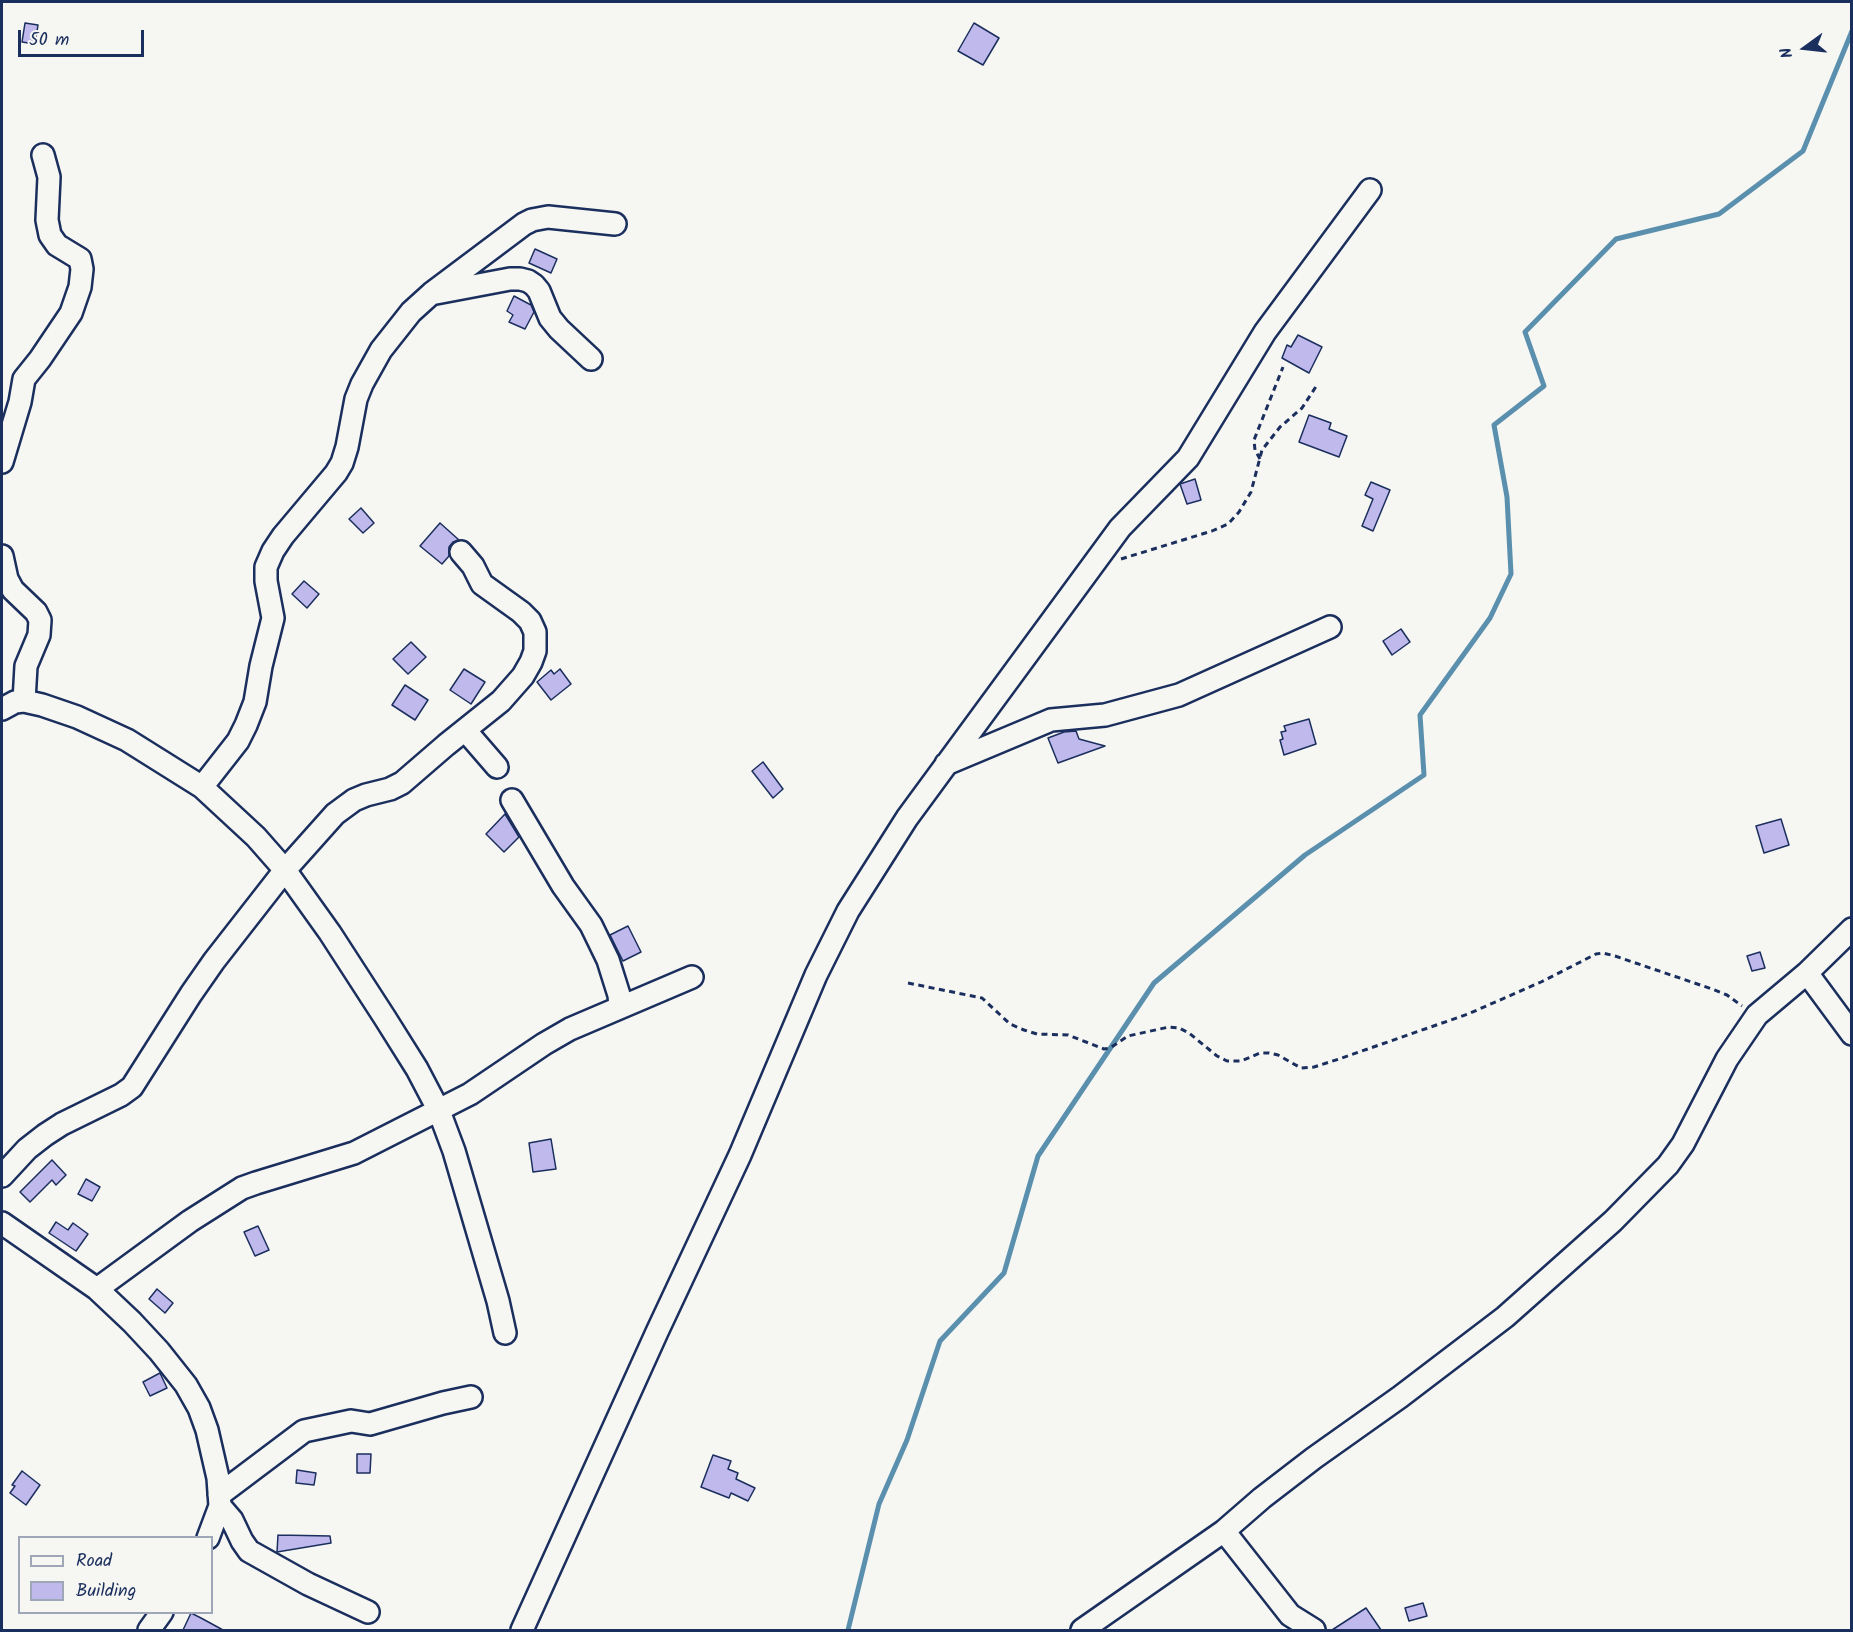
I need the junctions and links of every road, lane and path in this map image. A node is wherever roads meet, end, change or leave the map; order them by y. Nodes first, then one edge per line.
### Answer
1 (43, 155) dead end
2 (1370, 190) dead end
3 (615, 224) dead end
4 (432, 293) junction
5 (591, 359) dead end
6 (1283, 367) dead end
7 (1317, 385) dead end
8 (1260, 459) junction
9 (2, 462) edge
10 (461, 552) dead end
11 (2, 556) edge
12 (1116, 561) dead end
13 (1330, 627) dead end
14 (24, 702) junction
15 (2, 709) edge
16 (465, 730) junction
17 (945, 765) junction
18 (496, 767) dead end
19 (202, 787) junction
20 (512, 800) dead end
21 (285, 870) junction
22 (1851, 929) edge
23 (1807, 973) junction
24 (692, 977) dead end
25 (908, 983) dead end
26 (620, 1007) junction
27 (1757, 1015) junction
28 (1851, 1034) edge
29 (440, 1111) junction
30 (2, 1176) edge
31 (2, 1223) edge
32 (97, 1289) junction
33 (505, 1333) dead end
34 (471, 1397) dead end
35 (220, 1501) junction
36 (1224, 1531) junction
37 (209, 1536) edge
38 (368, 1612) dead end
39 (161, 1614) edge
40 (149, 1630) edge
41 (522, 1630) edge
42 (1082, 1630) edge
43 (1314, 1630) edge

1 - 9 street
2 - 17 street
3 - 4 street
4 - 5 street
4 - 19 street
6 - 8 path
7 - 8 path
8 - 12 path
10 - 16 street
11 - 14 street
13 - 17 street
14 - 15 street
14 - 19 street
16 - 18 street
16 - 21 street
17 - 41 street
19 - 21 street
20 - 26 street
21 - 29 street
21 - 30 street
22 - 23 street
23 - 27 street
23 - 28 street
24 - 26 street
25 - 27 path
26 - 29 street
27 - 36 street
29 - 32 street
29 - 33 street
31 - 32 street
32 - 35 street
34 - 35 street
35 - 37 street
35 - 38 street
36 - 42 street
36 - 43 street
39 - 40 street

